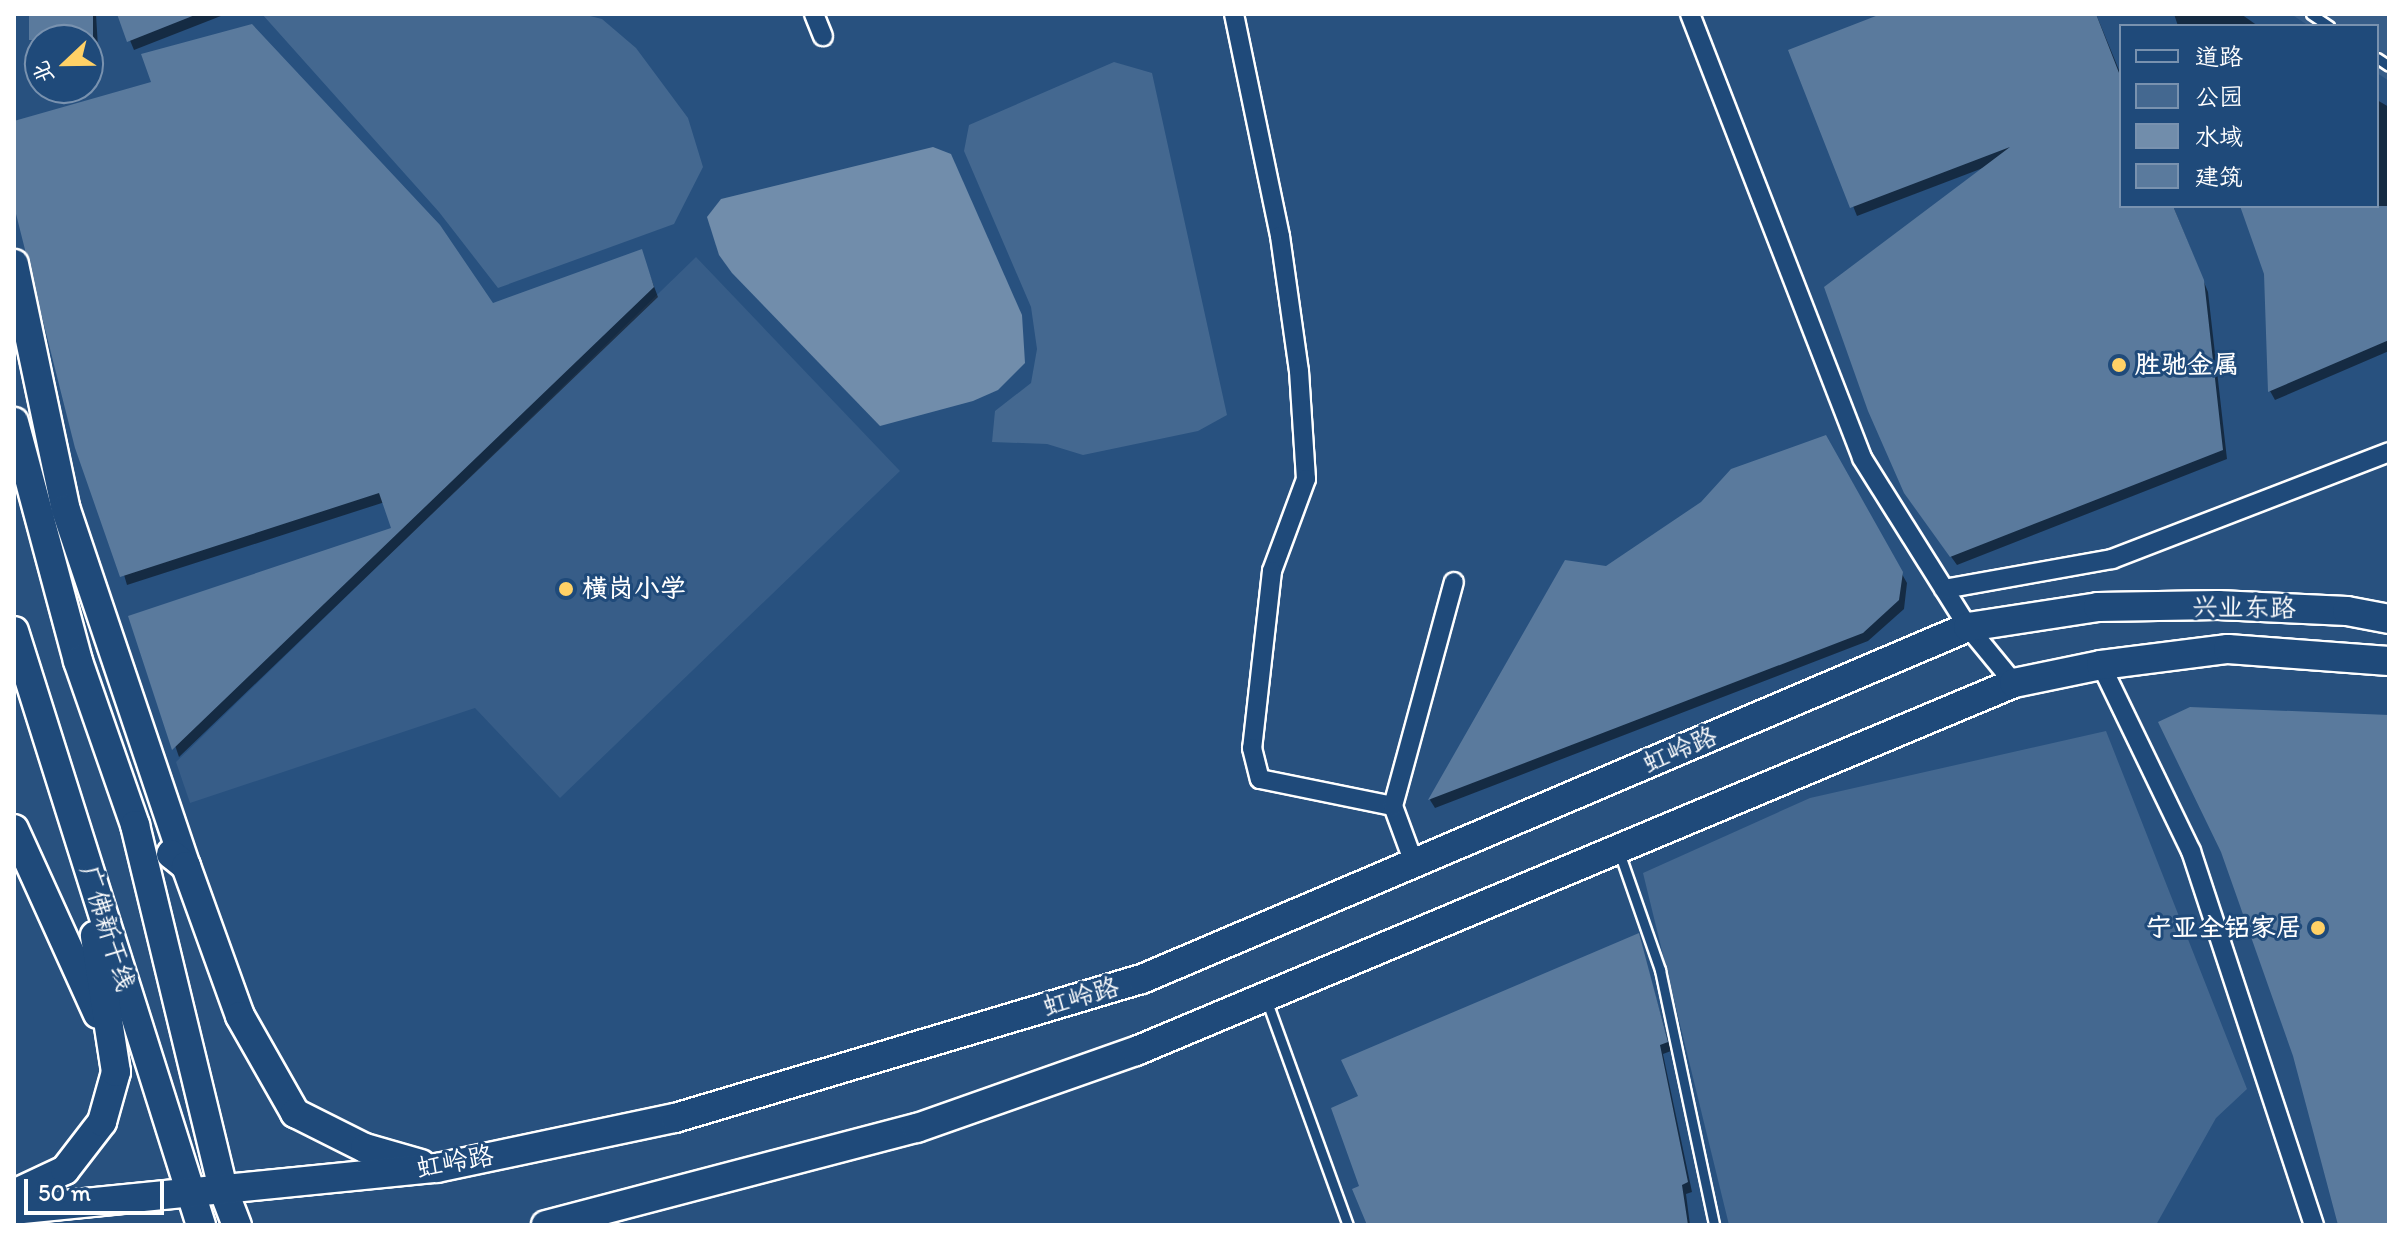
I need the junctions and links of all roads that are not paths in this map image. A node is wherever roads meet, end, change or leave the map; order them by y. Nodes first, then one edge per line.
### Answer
1 (814, 14) edge
2 (1234, 14) edge
3 (1690, 14) edge
4 (823, 36) dead end
5 (14, 264) edge
6 (14, 422) edge
7 (2389, 452) edge
8 (1454, 582) dead end
9 (1944, 589) junction
10 (2098, 607) joint
11 (2389, 619) edge
12 (1968, 627) junction
13 (14, 631) edge
14 (2389, 661) edge
15 (2101, 665) junction
16 (2014, 683) junction
17 (1393, 806) junction
18 (135, 825) junction
19 (14, 829) edge
20 (81, 844) junction
21 (1618, 849) junction
22 (1414, 863) junction
23 (186, 866) junction
24 (1265, 997) junction
25 (112, 1045) junction
26 (437, 1168) junction
27 (223, 1189) junction
28 (190, 1192) junction
29 (14, 1194) edge
30 (14, 1210) edge
31 (201, 1225) edge
32 (237, 1225) edge
33 (546, 1225) edge
34 (1348, 1225) edge
35 (1714, 1225) edge
36 (2314, 1225) edge

1 - 4 street
2 - 17 street
3 - 9 street
5 - 23 main road
6 - 18 main road
7 - 9 street
8 - 17 street
9 - 12 street
10 - 11 main road, 兴业东路
10 - 12 main road, 虹岭路
12 - 16 street
12 - 22 main road, 虹岭路
13 - 20 main road, 广佛新干线
14 - 15 main road, 兴业东路
15 - 16 main road
15 - 36 street
16 - 21 main road
17 - 22 street
18 - 23 main road
18 - 27 main road
19 - 25 main road
20 - 25 main road
20 - 28 main road, 广佛新干线
21 - 24 main road
21 - 35 lane
22 - 26 main road, 虹岭路
23 - 26 main road
24 - 33 main road
24 - 34 lane
25 - 29 main road
26 - 27 main road, 虹岭路
27 - 28 main road, 虹岭路
27 - 32 main road
28 - 30 main road, 虹岭路
28 - 31 main road, 广佛新干线

